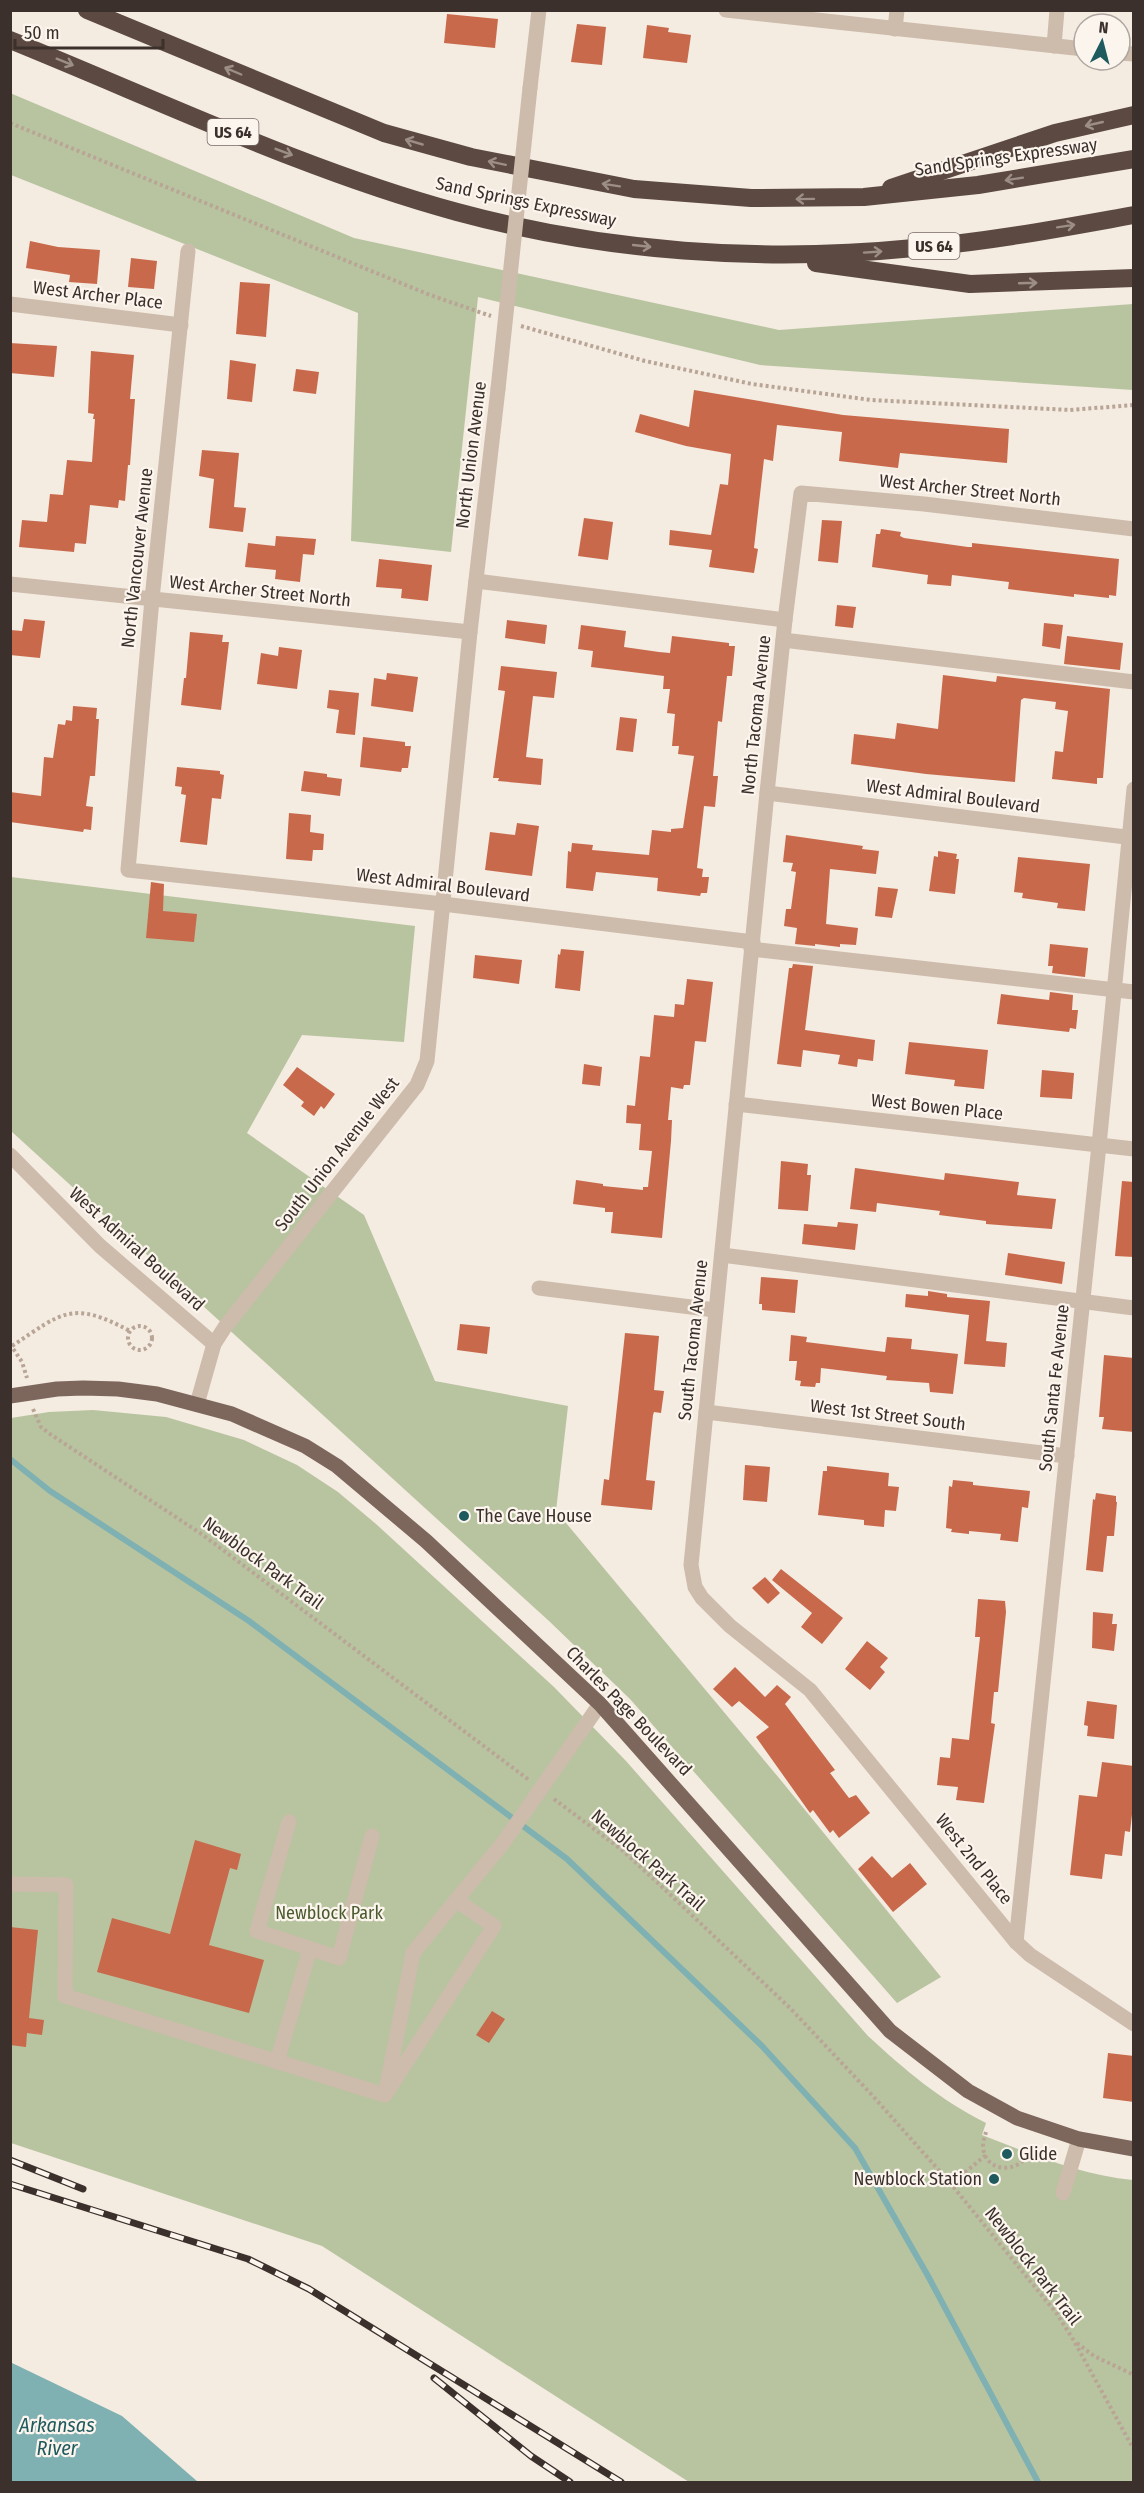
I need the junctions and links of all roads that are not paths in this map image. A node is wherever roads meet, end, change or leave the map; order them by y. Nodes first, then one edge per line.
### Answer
1 (87, 10) edge
2 (539, 10) edge
3 (897, 10) edge
4 (1057, 10) edge
5 (729, 11) edge
6 (895, 29) junction
7 (10, 40) edge
8 (1054, 46) junction
9 (1072, 48) edge
10 (1134, 115) edge
11 (1134, 159) edge
12 (864, 197) junction
13 (1134, 215) edge
14 (188, 251) dead end
15 (752, 254) junction
16 (1134, 278) edge
17 (10, 304) edge
18 (181, 325) junction
19 (801, 493) joint
20 (1134, 529) edge
21 (476, 581) junction
22 (10, 584) edge
23 (152, 599) junction
24 (785, 620) junction
25 (470, 632) junction
26 (783, 640) junction
27 (1134, 682) edge
28 (1134, 789) edge
29 (767, 793) junction
30 (1131, 838) edge
31 (128, 870) joint
32 (443, 904) junction
33 (752, 946) junction
34 (1114, 990) junction
35 (1134, 992) edge
36 (736, 1104) junction
37 (1099, 1145) junction
38 (1134, 1149) edge
39 (10, 1155) edge
40 (722, 1256) junction
41 (539, 1288) dead end
42 (1083, 1303) junction
43 (1134, 1308) edge
44 (715, 1310) junction
45 (214, 1344) junction
46 (10, 1396) edge
47 (197, 1404) junction
48 (706, 1412) junction
49 (1066, 1456) junction
50 (810, 1690) joint
51 (600, 1704) junction
52 (289, 1822) dead end
53 (372, 1836) dead end
54 (10, 1884) edge
55 (456, 1900) junction
56 (1016, 1942) junction
57 (310, 1949) junction
58 (1134, 2024) edge
59 (277, 2062) junction
60 (385, 2095) junction
61 (1078, 2139) junction
62 (1134, 2149) edge
63 (1063, 2193) dead end

12 -> 1 highway, Sand Springs Expressway
2 - 21 street, North Union Avenue, bridge
3 - 6 street
4 - 8 street
5 - 6 street
6 - 8 street
7 -> 15 highway, Sand Springs Expressway / US 64
8 - 9 street
10 -> 12 highway
11 -> 12 highway, Sand Springs Expressway
15 -> 13 highway, Sand Springs Expressway / US 64
14 - 18 street, North Vancouver Avenue
15 -> 16 highway
17 - 18 street, West Archer Place
18 - 23 street, North Vancouver Avenue
19 - 20 street, West Archer Street North
19 - 24 street, North Tacoma Avenue
21 - 24 street
21 - 25 street, North Union Avenue
22 - 23 street, West Archer Street North
23 - 25 street, West Archer Street North
23 - 31 street, North Vancouver Avenue
24 - 26 street, North Tacoma Avenue
25 - 32 street, North Union Avenue
26 - 27 street
26 - 29 street, North Tacoma Avenue
28 - 30 street, South Santa Fe Avenue
29 - 30 street, West Admiral Boulevard
29 - 33 street, North Tacoma Avenue
30 - 34 street, South Santa Fe Avenue
31 - 32 street, West Admiral Boulevard
32 - 33 street, West Admiral Boulevard
32 - 45 street, South Union Avenue West
33 - 34 street, West Admiral Boulevard
33 - 36 street, South Tacoma Avenue
34 - 35 street, West Admiral Boulevard
34 - 37 street, South Santa Fe Avenue
36 - 37 street, West Bowen Place
36 - 40 street, South Tacoma Avenue
37 - 38 street, West Bowen Place
37 - 42 street, South Santa Fe Avenue
39 - 45 street, West Admiral Boulevard
40 - 42 street
40 - 44 street, South Tacoma Avenue
41 - 44 street
42 - 43 street
42 - 49 street, South Santa Fe Avenue
44 - 48 street, South Tacoma Avenue
45 - 47 street, South Union Avenue West
46 - 47 main road, Charles Page Boulevard
47 - 51 main road, Charles Page Boulevard
48 - 49 street, West 1st Street South
48 - 50 street, South Tacoma Avenue
49 - 56 street, South Santa Fe Avenue
50 - 56 street, West 2nd Place
51 - 55 street
51 - 61 main road, Charles Page Boulevard
52 - 57 street
53 - 57 street
54 - 59 street
55 - 60 street
55 - 60 street
56 - 58 street, West 2nd Place
57 - 59 street
59 - 60 street
61 - 62 main road, Charles Page Boulevard
61 - 63 street

